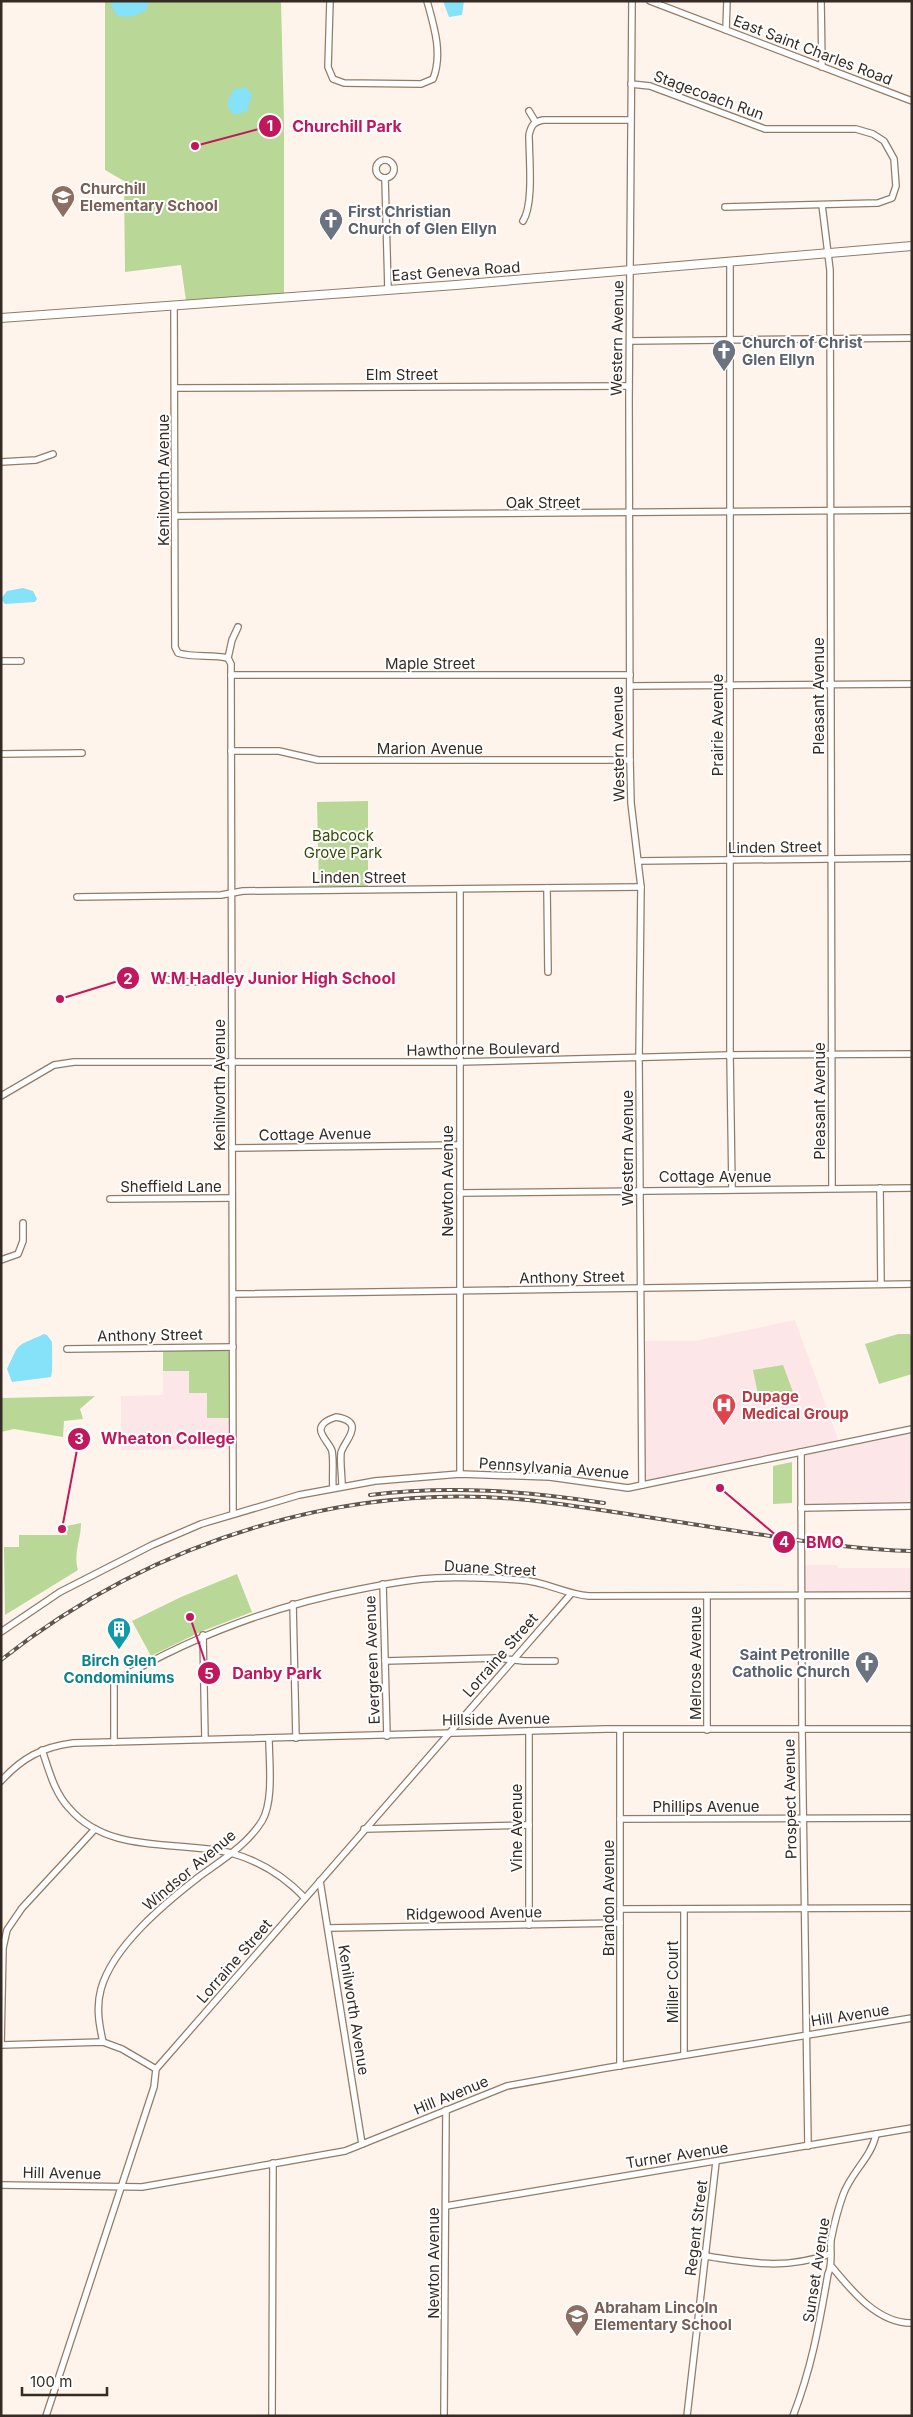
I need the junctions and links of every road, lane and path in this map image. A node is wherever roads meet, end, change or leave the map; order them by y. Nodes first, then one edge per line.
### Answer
1 (330, 1) edge
2 (426, 1) edge
3 (632, 1) edge
4 (650, 1) edge
5 (727, 1) edge
6 (821, 1) edge
7 (726, 30) junction
8 (822, 67) junction
9 (631, 84) junction
10 (912, 101) edge
11 (529, 111) dead end
12 (630, 120) junction
13 (535, 122) junction
14 (385, 178) dead end
15 (822, 205) junction
16 (726, 207) dead end
17 (523, 221) dead end
18 (912, 246) edge
19 (830, 253) junction
20 (730, 261) junction
21 (630, 271) junction
22 (388, 290) junction
23 (174, 306) junction
24 (1, 318) edge
25 (912, 338) edge
26 (830, 339) junction
27 (730, 340) junction
28 (630, 341) junction
29 (629, 386) junction
30 (175, 388) junction
31 (53, 454) dead end
32 (1, 462) edge
33 (912, 510) edge
34 (830, 511) junction
35 (730, 512) junction
36 (629, 514) junction
37 (175, 516) junction
38 (238, 627) dead end
39 (228, 658) junction
40 (21, 660) dead end
41 (1, 661) edge
42 (231, 675) junction
43 (630, 675) junction
44 (830, 684) junction
45 (912, 684) edge
46 (730, 685) junction
47 (630, 686) junction
48 (231, 751) junction
49 (82, 753) dead end
50 (1, 754) edge
51 (630, 760) junction
52 (912, 858) edge
53 (830, 859) junction
54 (730, 860) junction
55 (638, 861) junction
56 (641, 887) junction
57 (547, 888) junction
58 (460, 889) junction
59 (232, 894) junction
60 (77, 897) dead end
61 (548, 972) dead end
62 (164, 979) dead end
63 (231, 981) junction
64 (912, 1054) edge
65 (730, 1055) junction
66 (830, 1055) junction
67 (639, 1058) junction
68 (459, 1062) junction
69 (231, 1064) junction
70 (1, 1096) edge
71 (459, 1145) junction
72 (232, 1148) junction
73 (732, 1188) junction
74 (832, 1188) junction
75 (880, 1188) junction
76 (912, 1188) edge
77 (640, 1191) junction
78 (460, 1193) junction
79 (232, 1198) junction
80 (110, 1199) dead end
81 (23, 1223) dead end
82 (1, 1260) edge
83 (882, 1284) junction
84 (912, 1284) edge
85 (640, 1287) junction
86 (460, 1291) junction
87 (232, 1294) junction
88 (233, 1347) junction
89 (67, 1349) dead end
90 (912, 1429) edge
91 (801, 1452) junction
92 (460, 1474) junction
93 (642, 1485) junction
94 (342, 1486) junction
95 (332, 1488) junction
96 (912, 1506) edge
97 (800, 1508) junction
98 (234, 1514) junction
99 (383, 1584) junction
100 (570, 1595) junction
101 (707, 1596) junction
102 (801, 1596) junction
103 (912, 1596) edge
104 (294, 1604) junction
105 (1, 1632) edge
106 (203, 1635) junction
107 (512, 1660) junction
108 (385, 1661) junction
109 (555, 1661) dead end
110 (802, 1729) junction
111 (912, 1729) edge
112 (620, 1730) junction
113 (707, 1730) junction
114 (529, 1731) junction
115 (449, 1733) junction
116 (387, 1736) junction
117 (269, 1738) junction
118 (296, 1738) junction
119 (205, 1740) junction
120 (114, 1742) junction
121 (42, 1750) junction
122 (1, 1781) edge
123 (803, 1818) junction
124 (912, 1818) edge
125 (620, 1819) junction
126 (529, 1825) junction
127 (95, 1829) junction
128 (364, 1829) junction
129 (232, 1854) junction
130 (320, 1880) junction
131 (305, 1898) junction
132 (912, 1908) edge
133 (620, 1909) junction
134 (684, 1909) junction
135 (805, 1909) junction
136 (620, 1923) junction
137 (528, 1924) junction
138 (328, 1928) junction
139 (912, 2018) edge
140 (806, 2035) junction
141 (103, 2042) junction
142 (1, 2045) edge
143 (684, 2055) junction
144 (620, 2066) junction
145 (156, 2069) junction
146 (446, 2110) junction
147 (912, 2128) edge
148 (876, 2134) junction
149 (362, 2144) junction
150 (808, 2146) junction
151 (716, 2162) junction
152 (273, 2163) junction
153 (1, 2185) edge
154 (122, 2186) junction
155 (446, 2206) junction
156 (830, 2254) junction
157 (705, 2256) junction
158 (832, 2267) junction
159 (912, 2323) edge
160 (46, 2416) edge
161 (272, 2416) edge
162 (444, 2416) edge
163 (686, 2416) edge
164 (793, 2416) edge

1 - 2 street
3 - 9 street, Western Avenue
4 - 7 street, East Saint Charles Road
5 - 7 street
6 - 8 street
7 - 8 street, East Saint Charles Road
8 - 10 street, East Saint Charles Road
9 - 12 street, Western Avenue
9 - 15 street, Stagecoach Run
11 - 13 street
12 - 13 street
12 - 21 street, Western Avenue
13 - 17 street
14 - 22 street
15 - 16 street
15 - 19 street, Pleasant Avenue
18 - 19 main road, East Geneva Road
19 - 20 main road, East Geneva Road
19 - 26 street, Pleasant Avenue
20 - 21 main road, East Geneva Road
20 - 27 street, Prairie Avenue
21 - 22 main road, East Geneva Road
21 - 28 street, Western Avenue
22 - 23 main road, East Geneva Road
23 - 24 main road, East Geneva Road
23 - 30 street, Kenilworth Avenue
25 - 26 street
26 - 27 street
26 - 34 street, Pleasant Avenue
27 - 28 street
27 - 35 street, Prairie Avenue
28 - 29 street, Western Avenue
29 - 30 street, Elm Street
29 - 36 street, Western Avenue
30 - 37 street, Kenilworth Avenue
31 - 32 street
33 - 34 street, Oak Street
34 - 35 street, Oak Street
34 - 44 street, Pleasant Avenue
35 - 36 street, Oak Street
35 - 46 street, Prairie Avenue
36 - 37 street, Oak Street
36 - 43 street, Western Avenue
37 - 39 street, Kenilworth Avenue
38 - 39 street
39 - 42 street, Kenilworth Avenue
40 - 41 street
42 - 43 street, Maple Street
42 - 48 street, Kenilworth Avenue
43 - 47 street, Western Avenue
44 - 45 street
44 - 46 street
44 - 53 street, Pleasant Avenue
46 - 47 street
46 - 54 street, Prairie Avenue
47 - 51 street, Western Avenue
48 - 51 street, Marion Avenue
48 - 59 street, Kenilworth Avenue
49 - 50 street
51 - 55 street, Western Avenue
52 - 53 street, Linden Street
53 - 54 street, Linden Street
53 - 66 street, Pleasant Avenue
54 - 55 street, Linden Street
54 - 65 street, Prairie Avenue
55 - 56 street, Western Avenue
56 - 57 street, Linden Street
56 - 67 street, Western Avenue
57 - 58 street, Linden Street
57 - 61 street
58 - 59 street, Linden Street
58 - 68 street, Newton Avenue
59 - 60 street, Linden Street
59 - 63 street, Kenilworth Avenue
62 - 63 street
63 - 69 street, Kenilworth Avenue
64 - 66 street, Hawthorne Boulevard
65 - 66 street, Hawthorne Boulevard
65 - 67 street, Hawthorne Boulevard
65 - 73 street, Prairie Avenue
66 - 74 street, Pleasant Avenue
67 - 68 street, Hawthorne Boulevard
67 - 77 street, Western Avenue
68 - 69 street, Hawthorne Boulevard
68 - 71 street, Newton Avenue
69 - 70 street, Hawthorne Boulevard
69 - 72 street, Kenilworth Avenue
71 - 72 street, Cottage Avenue
71 - 78 street, Newton Avenue
72 - 79 street, Kenilworth Avenue
73 - 74 street, Cottage Avenue
73 - 77 street, Cottage Avenue
74 - 75 street, Cottage Avenue
75 - 76 street, Cottage Avenue
75 - 83 street
77 - 78 street, Cottage Avenue
77 - 85 street, Western Avenue
78 - 86 street, Newton Avenue
79 - 80 street, Sheffield Lane
79 - 87 street, Kenilworth Avenue
81 - 82 street
83 - 84 street, Anthony Street
83 - 85 street, Anthony Street
85 - 86 street, Anthony Street
85 - 93 street, Western Avenue
86 - 87 street, Anthony Street
86 - 92 street, Newton Avenue
87 - 88 street, Kenilworth Avenue
88 - 89 street, Anthony Street
88 - 98 street, Kenilworth Avenue
90 - 91 street, Pennsylvania Avenue
91 - 93 street, Pennsylvania Avenue
91 - 97 street, Prospect Avenue
92 - 93 street, Pennsylvania Avenue
92 - 94 street, Pennsylvania Avenue
94 - 95 street, Pennsylvania Avenue
94 - 95 street
95 - 98 street, Pennsylvania Avenue
96 - 97 street
97 - 102 street, Prospect Avenue
98 - 105 street, Pennsylvania Avenue
99 - 100 street, Duane Street
99 - 104 street, Duane Street
99 - 108 street, Evergreen Avenue
100 - 101 street, Duane Street
100 - 107 street, Lorraine Street
101 - 102 street, Duane Street
101 - 113 street, Melrose Avenue
102 - 103 street, Duane Street
102 - 110 street, Prospect Avenue
104 - 106 street, Duane Street
104 - 118 street
106 - 119 street
106 - 120 street, Duane Street
107 - 108 street
107 - 109 street
107 - 115 street, Lorraine Street
108 - 116 street, Evergreen Avenue
110 - 111 street, Hillside Avenue
110 - 113 street, Hillside Avenue
110 - 123 street, Prospect Avenue
112 - 113 street, Hillside Avenue
112 - 114 street, Hillside Avenue
112 - 125 street, Brandon Avenue
114 - 115 street, Hillside Avenue
114 - 126 street, Vine Avenue
115 - 116 street, Hillside Avenue
115 - 128 street, Lorraine Street
116 - 118 street, Hillside Avenue
117 - 118 street, Hillside Avenue
117 - 119 street, Hillside Avenue
117 - 129 street, Windsor Avenue
119 - 120 street, Hillside Avenue
120 - 121 street, Hillside Avenue
121 - 122 street, Hillside Avenue
121 - 127 street
123 - 124 street, Phillips Avenue
123 - 125 street, Phillips Avenue
123 - 135 street, Prospect Avenue
125 - 133 street, Brandon Avenue
126 - 128 street
126 - 137 street, Vine Avenue
127 - 129 street
127 - 142 street
128 - 130 street, Lorraine Street
129 - 131 street
129 - 141 street, Windsor Avenue
130 - 131 street, Lorraine Street
130 - 138 street, Kenilworth Avenue
131 - 145 street, Lorraine Street
132 - 135 street
133 - 134 street
133 - 136 street, Brandon Avenue
134 - 135 street
134 - 143 street, Miller Court
135 - 140 street, Prospect Avenue
136 - 137 street, Ridgewood Avenue
136 - 144 street, Brandon Avenue
137 - 138 street, Ridgewood Avenue
138 - 149 street, Kenilworth Avenue
139 - 140 street, Hill Avenue
140 - 143 street, Hill Avenue
140 - 150 street, Prospect Avenue
141 - 142 street
141 - 145 street
143 - 144 street, Hill Avenue
144 - 146 street, Hill Avenue
145 - 154 street
146 - 149 street, Hill Avenue
146 - 155 street, Newton Avenue
147 - 148 street, Turner Avenue
148 - 150 street, Turner Avenue
148 - 156 street, Sunset Avenue
149 - 152 street, Hill Avenue
150 - 151 street, Turner Avenue
151 - 155 street, Turner Avenue
151 - 157 street, Regent Street
152 - 154 street, Hill Avenue
152 - 161 street
153 - 154 street, Hill Avenue
154 - 160 street
155 - 162 street, Newton Avenue
156 - 157 street
156 - 158 street, Sunset Avenue
157 - 163 street, Regent Street
158 - 159 street
158 - 164 street, Sunset Avenue

